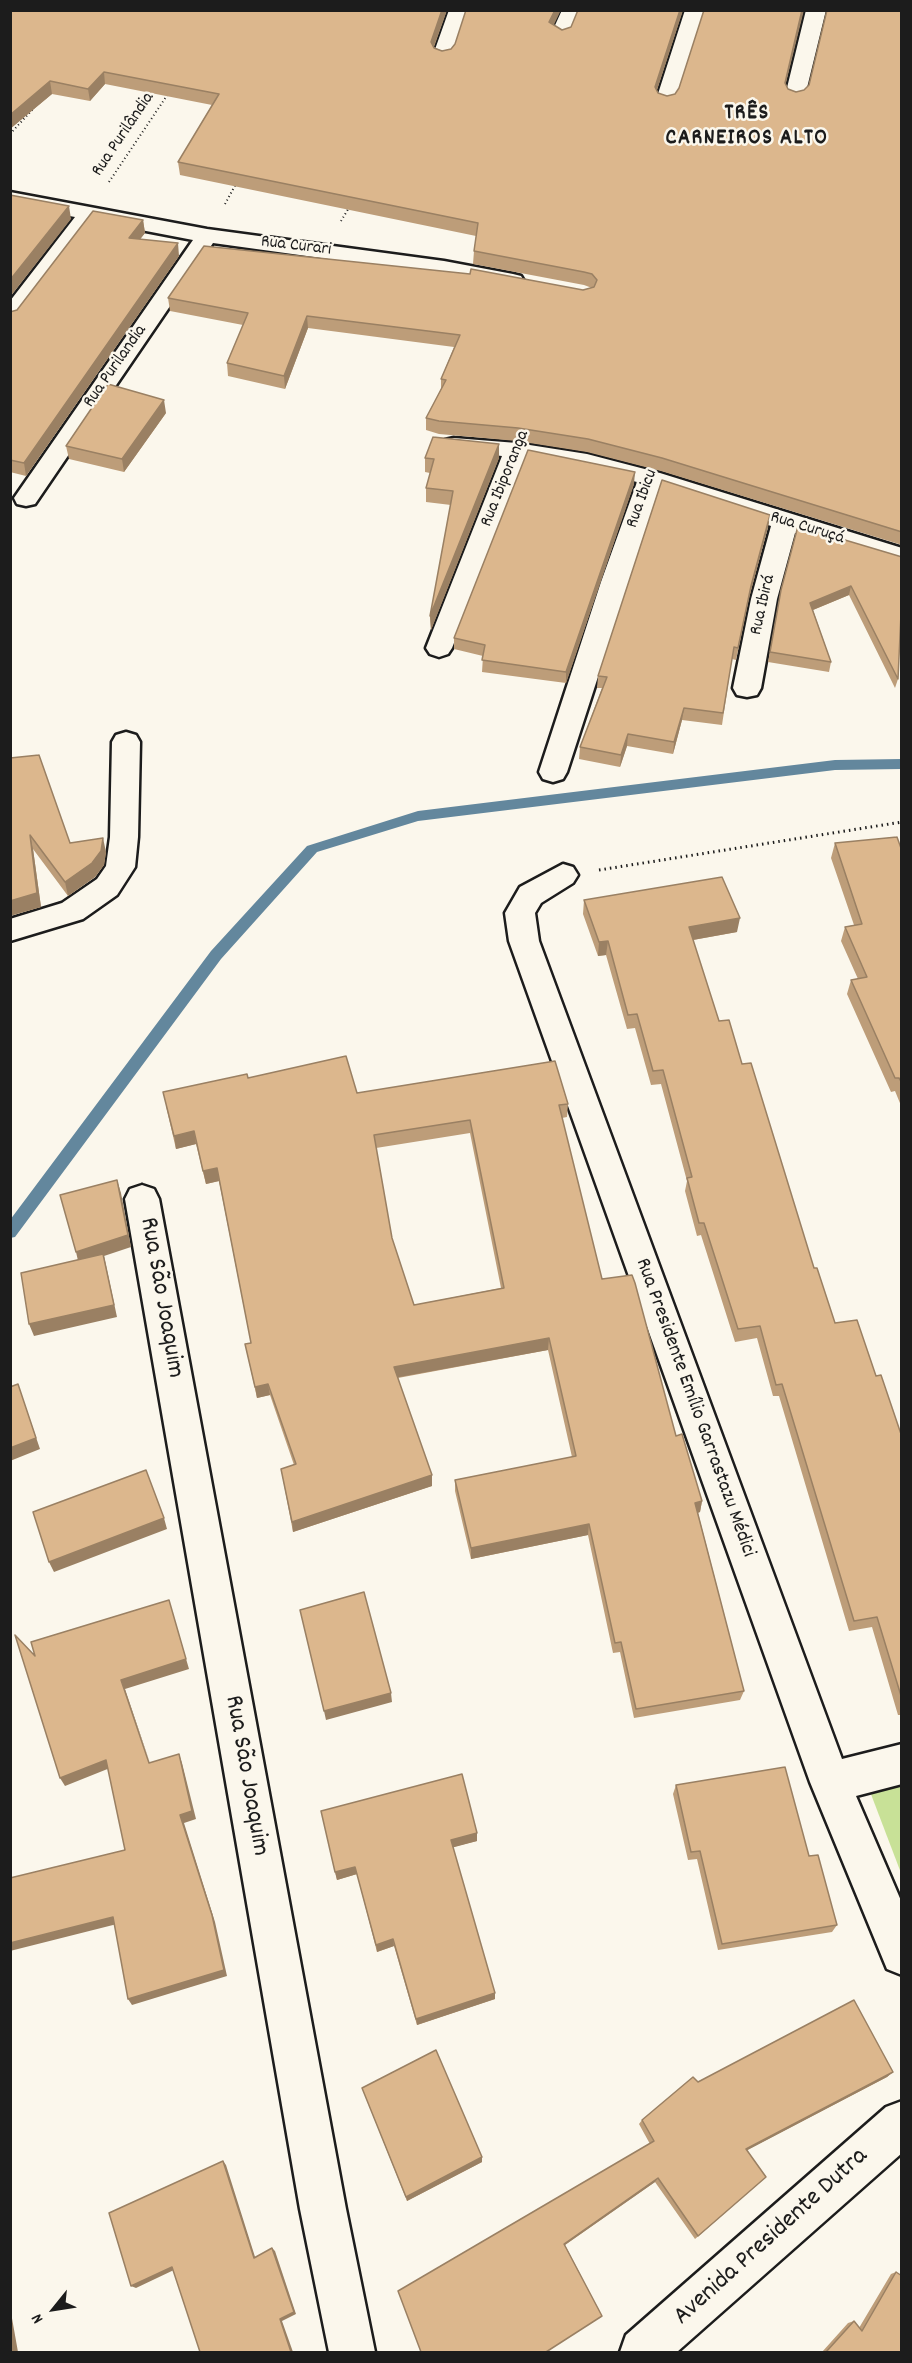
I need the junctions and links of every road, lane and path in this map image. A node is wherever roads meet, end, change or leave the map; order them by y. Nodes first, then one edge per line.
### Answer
1 (459, 10) edge
2 (572, 10) edge
3 (694, 10) edge
4 (816, 10) edge
5 (561, 34) edge
6 (443, 55) edge
7 (171, 88) edge
8 (795, 96) edge
9 (666, 100) edge
10 (34, 108) edge
11 (10, 134) edge
12 (240, 176) edge
13 (10, 198) edge
14 (353, 201) edge
15 (88, 214) junction
16 (207, 236) junction
17 (323, 250) junction
18 (536, 285) edge
19 (10, 317) edge
20 (432, 443) edge
21 (516, 450) junction
22 (651, 478) junction
23 (26, 498) dead end
24 (785, 522) junction
25 (902, 557) edge
26 (439, 648) dead end
27 (747, 688) dead end
28 (126, 742) dead end
29 (553, 772) dead end
30 (902, 822) edge
31 (563, 875) joint
32 (10, 930) edge
33 (142, 1199) dead end
34 (902, 1764) edge
35 (830, 1782) junction
36 (902, 1954) edge
37 (902, 2123) edge
38 (352, 2352) edge
39 (643, 2352) edge

1 - 6 street
2 - 5 street
3 - 9 street
4 - 8 street
7 - 15 path, Rua Purilândia
10 - 11 path
12 - 16 path
13 - 15 street, Rua Curari
14 - 17 path
15 - 16 street, Rua Curari
15 - 19 street
16 - 17 street, Rua Curari
16 - 23 street, Rua Purilandia
17 - 18 street, Rua Curari
20 - 21 street, Rua Curuçá
21 - 22 street, Rua Curuçá
21 - 26 street, Rua Ibiporanga
22 - 24 street, Rua Curuçá
22 - 29 street, Rua Ibicu
24 - 25 street, Rua Curuçá
24 - 27 street, Rua Ibirá
28 - 32 street
30 - 31 path
31 - 35 street, Rua Presidente Emílio Garrastazu Médici
33 - 38 street, Rua São Joaquim
34 - 35 street
35 - 36 street, Rua Presidente Emílio Garrastazu Médici
37 - 39 street, Avenida Presidente Dutra

